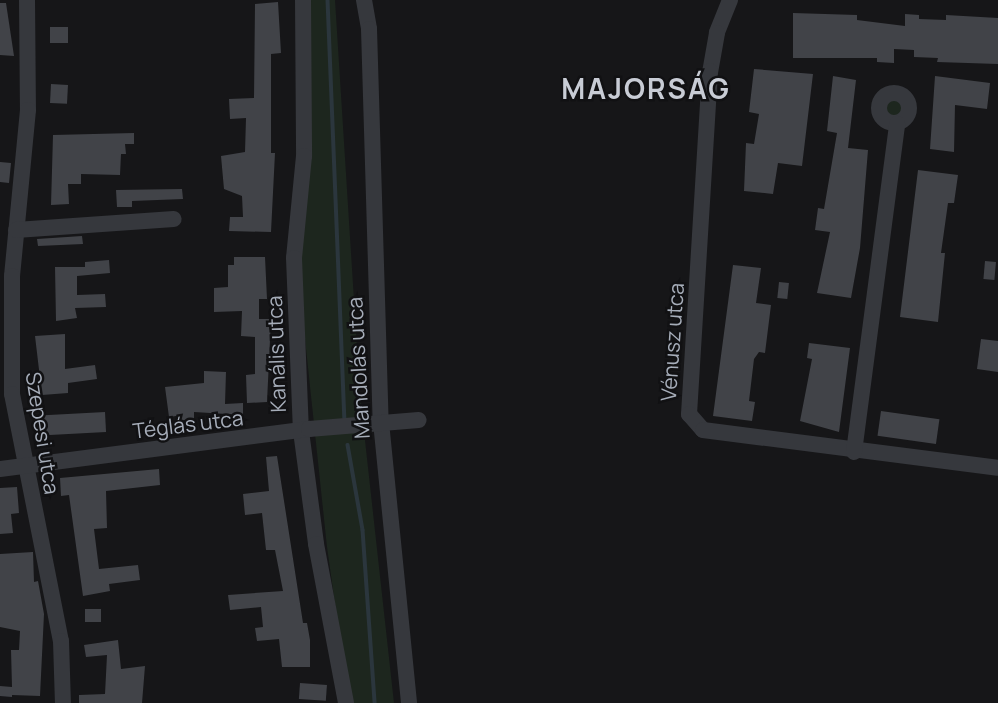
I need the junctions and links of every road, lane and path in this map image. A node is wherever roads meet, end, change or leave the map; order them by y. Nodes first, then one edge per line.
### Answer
1 (27, 0) edge
2 (303, 0) edge
3 (364, 0) edge
4 (376, 0) edge
5 (730, 0) edge
6 (369, 29) junction
7 (897, 124) dead end
8 (174, 219) dead end
9 (16, 230) junction
10 (419, 420) dead end
11 (381, 422) junction
12 (300, 430) junction
13 (855, 452) junction
14 (24, 466) junction
15 (998, 468) edge
16 (0, 469) edge
17 (63, 703) edge
18 (346, 703) edge
19 (409, 703) edge

1 - 9 street, Szepesi utca
2 - 12 street, Kanális utca
3 - 6 street, Mandolás utca
4 - 6 street, Mandolás utca
5 - 13 street, Vénusz utca
6 - 11 street, Mandolás utca
7 - 13 street
8 - 9 street
9 - 14 street, Szepesi utca
10 - 11 street, Téglás utca
11 - 12 street, Téglás utca
11 - 19 street, Mandolás utca
12 - 14 street, Téglás utca
12 - 18 street, Kanális utca
13 - 15 street, Vénusz utca
14 - 16 street, Téglás utca
14 - 17 street, Szepesi utca

